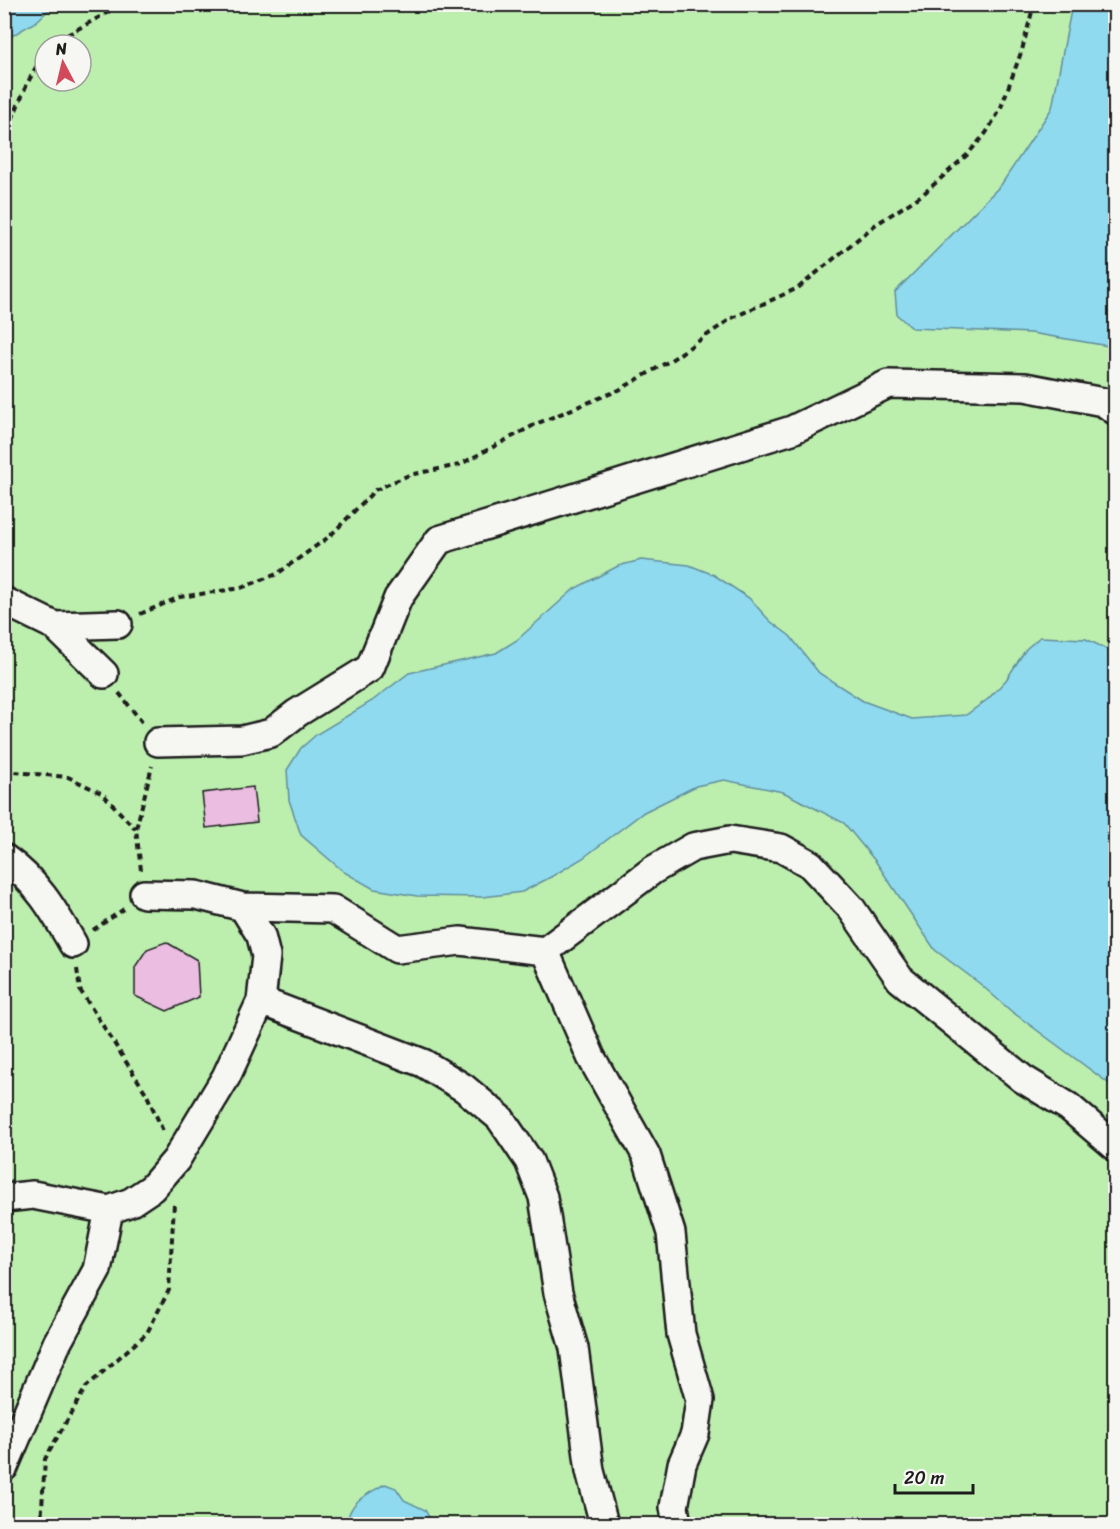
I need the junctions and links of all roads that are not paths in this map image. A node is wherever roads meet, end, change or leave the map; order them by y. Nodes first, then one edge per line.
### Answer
1 (1116, 411) edge
2 (4, 601) edge
3 (118, 624) road end
4 (55, 626) junction
5 (104, 674) road end
6 (158, 742) road end
7 (4, 858) edge
8 (144, 894) road end
9 (243, 906) junction
10 (73, 944) road end
11 (545, 951) junction
12 (261, 1001) junction
13 (1116, 1147) edge
14 (4, 1198) edge
15 (109, 1210) junction
16 (4, 1467) edge
17 (604, 1524) edge
18 (677, 1524) edge

1 - 6 lane
2 - 4 lane
3 - 4 lane
4 - 5 lane
7 - 10 lane
8 - 9 lane
9 - 11 lane
9 - 12 lane
11 - 13 lane
11 - 18 lane
12 - 15 lane
12 - 17 lane
14 - 15 lane
15 - 16 lane

